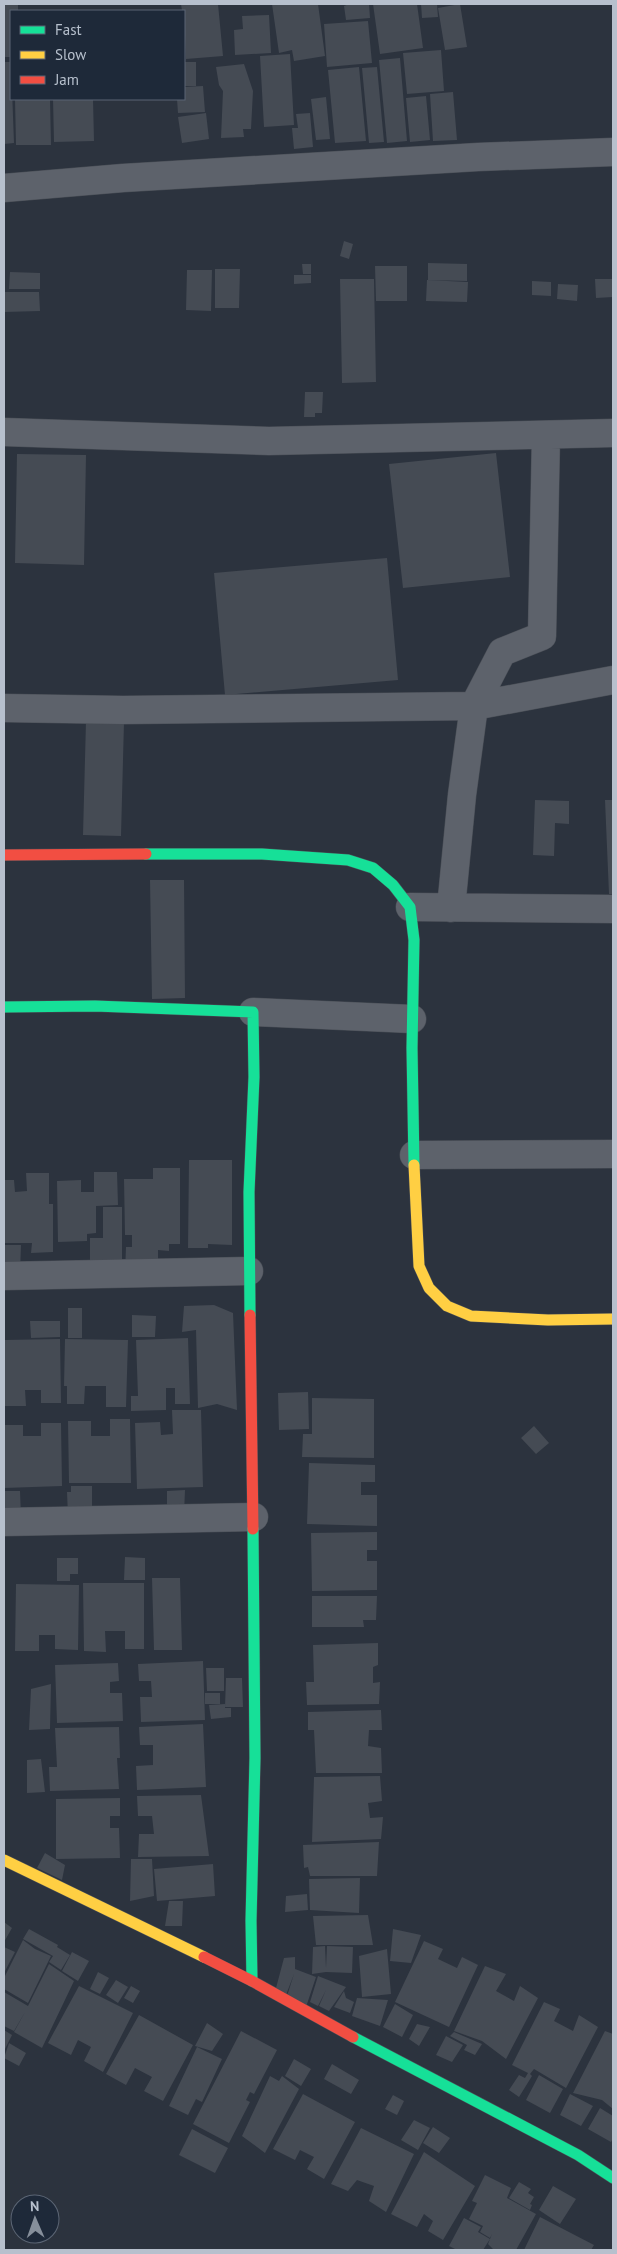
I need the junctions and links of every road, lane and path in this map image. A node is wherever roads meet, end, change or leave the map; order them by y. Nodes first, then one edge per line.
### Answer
1 (613, 152) edge
2 (4, 188) edge
3 (4, 432) edge
4 (613, 433) edge
5 (546, 434) junction
6 (613, 680) edge
7 (474, 706) junction
8 (4, 708) edge
9 (4, 855) edge
10 (410, 907) junction
11 (451, 908) junction
12 (613, 909) edge
13 (4, 1006) edge
14 (253, 1012) junction
15 (412, 1019) junction
16 (613, 1154) edge
17 (414, 1155) junction
18 (249, 1271) junction
19 (4, 1276) edge
20 (613, 1320) edge
21 (254, 1517) junction
22 (4, 1522) edge
23 (4, 1860) edge
24 (252, 1981) junction
25 (613, 2178) edge

1 - 2 street
3 - 5 street
4 - 5 street
5 - 7 street
6 - 7 street
7 - 8 street
7 - 11 street
9 - 10 street
10 - 11 street
10 - 15 street
11 - 12 street
13 - 14 street
14 - 15 street
14 - 18 street
15 - 17 street
16 - 17 street
17 - 20 street
18 - 19 street
18 - 21 street
21 - 22 street
21 - 24 street
23 - 24 street
24 - 25 street

